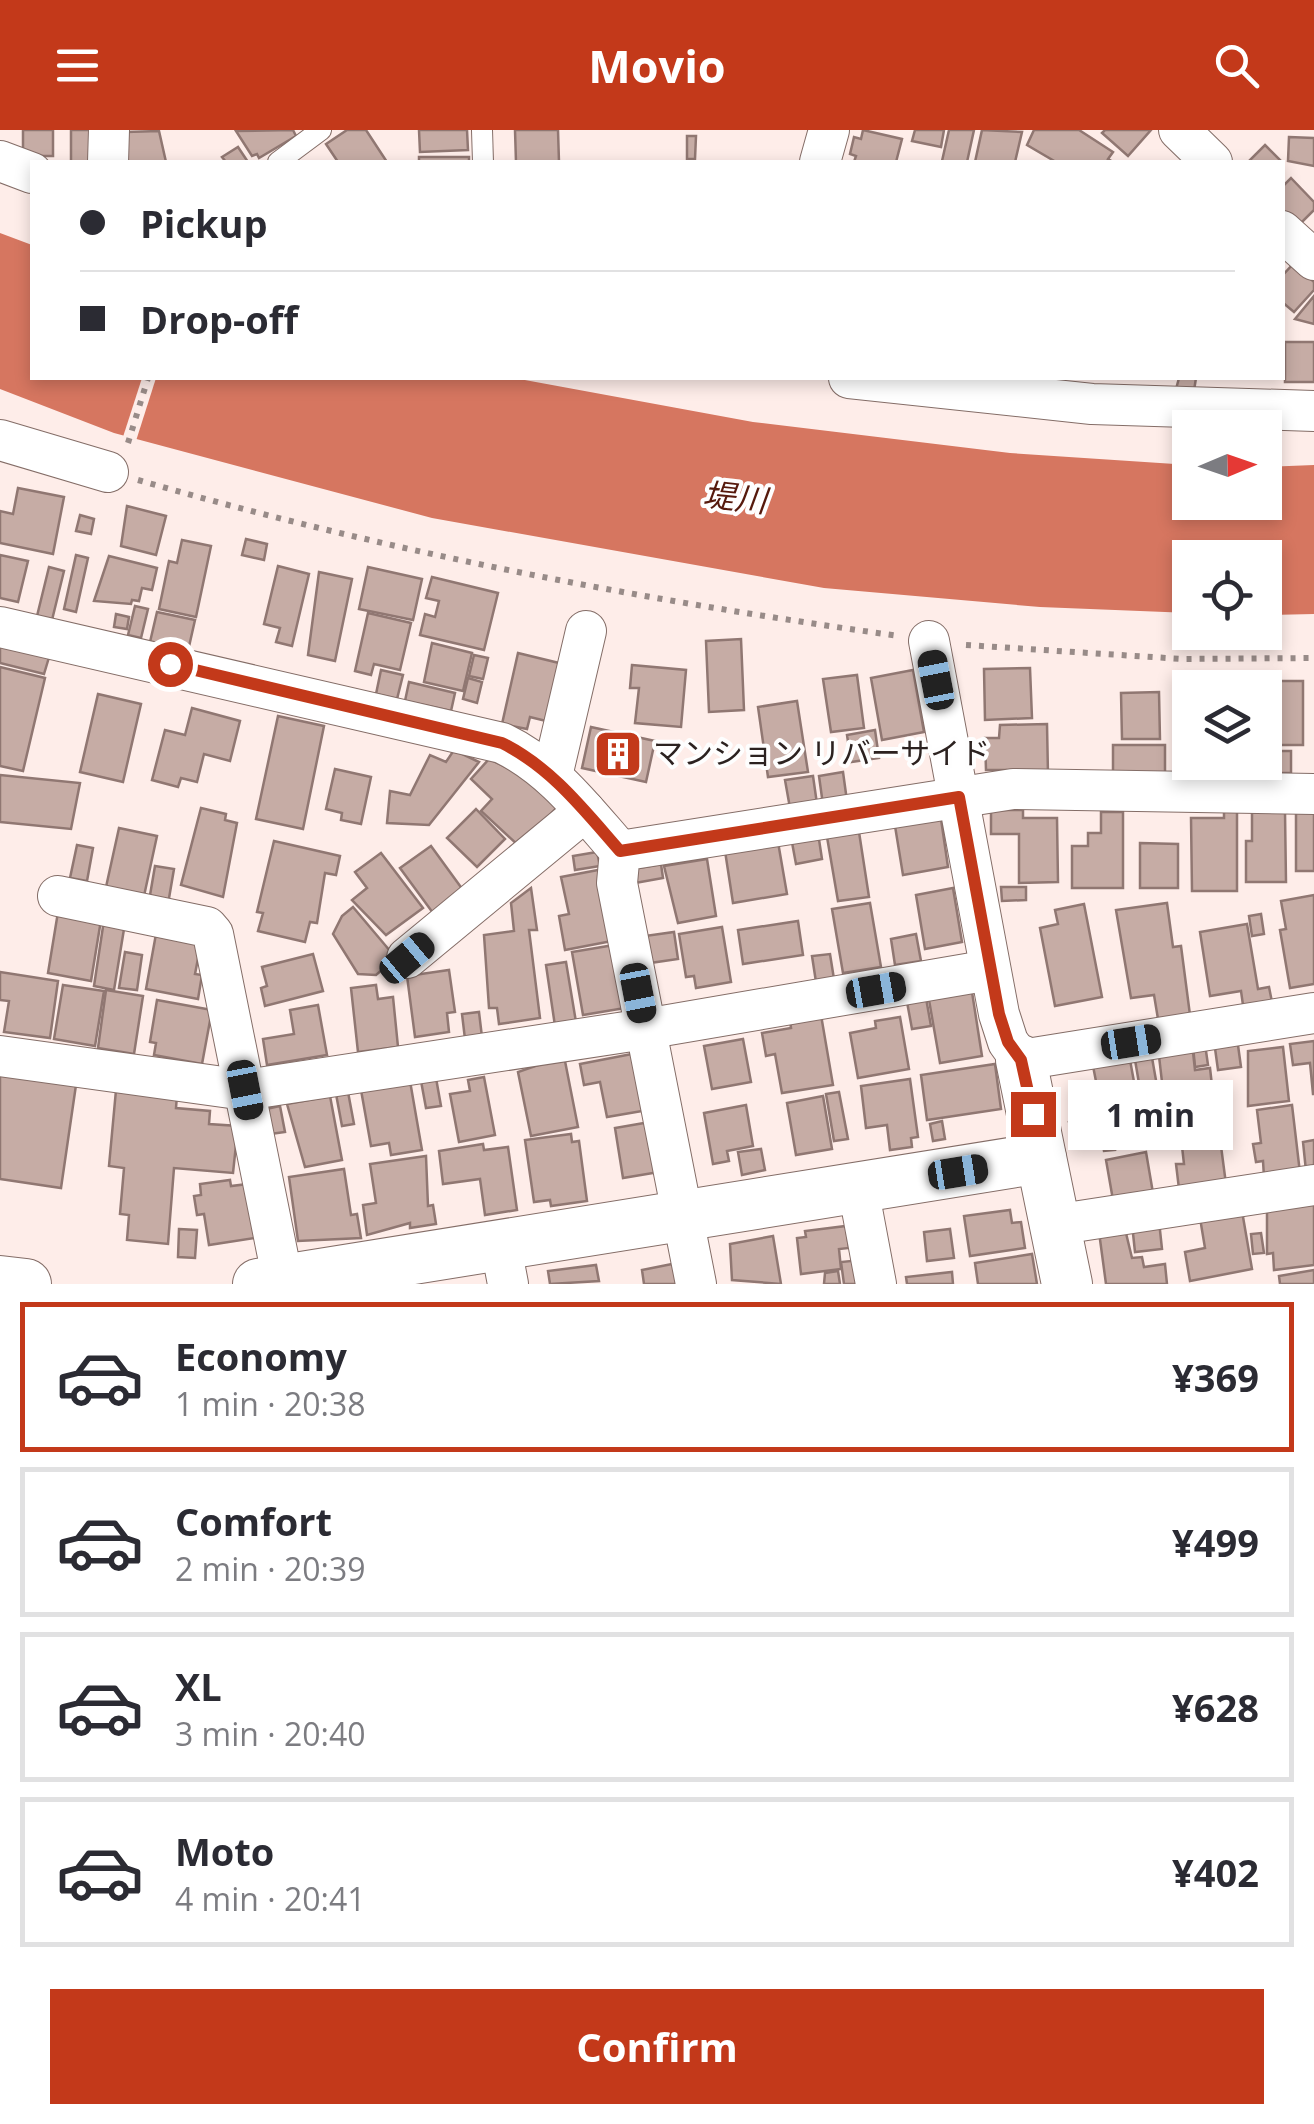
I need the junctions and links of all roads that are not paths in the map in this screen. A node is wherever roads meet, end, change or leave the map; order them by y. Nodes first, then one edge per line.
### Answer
1 (109, 130) edge
2 (482, 130) edge
3 (829, 130) edge
4 (1178, 130) edge
5 (311, 133) edge
6 (108, 160) edge
7 (280, 160) edge
8 (483, 160) edge
9 (821, 160) edge
10 (1210, 160) edge
11 (0, 161) edge
12 (30, 172) edge
13 (1285, 234) edge
14 (1314, 260) edge
15 (868, 380) edge
16 (1314, 411) edge
17 (0, 440) edge
18 (39, 453) junction
19 (116, 464) road end
20 (0, 471) edge
21 (0, 626) edge
22 (586, 631) dead end
23 (929, 641) road end
24 (552, 776) junction
25 (1314, 794) edge
26 (959, 797) junction
27 (585, 811) junction
28 (620, 851) junction
29 (58, 896) dead end
30 (407, 958) dead end
31 (990, 970) junction
32 (1314, 1013) edge
33 (645, 1029) junction
34 (0, 1056) edge
35 (1021, 1060) junction
36 (245, 1090) junction
37 (1041, 1158) junction
38 (1314, 1184) edge
39 (858, 1188) junction
40 (684, 1218) junction
41 (1054, 1225) junction
42 (505, 1266) edge
43 (0, 1280) edge
44 (297, 1281) edge
45 (26, 1284) edge
46 (696, 1284) edge
47 (876, 1284) edge
48 (1067, 1284) edge

1 - 6 street
2 - 8 lane
3 - 9 street
4 - 10 street
5 - 7 lane
11 - 12 street
13 - 14 street
15 - 16 street
17 - 18 street
18 - 19 street
18 - 20 street
21 - 24 street
22 - 24 street
23 - 26 street
24 - 27 street
25 - 26 street
26 - 28 street
26 - 31 street
27 - 28 street
27 - 30 street
28 - 33 street
29 - 36 street
31 - 33 street
31 - 35 street
32 - 35 street
33 - 36 street
33 - 40 street
34 - 36 street
35 - 37 street
36 - 44 street
37 - 39 street
37 - 41 street
38 - 41 street
39 - 40 street
39 - 47 street
40 - 42 street
40 - 46 street
41 - 48 street
42 - 44 street
43 - 45 street

